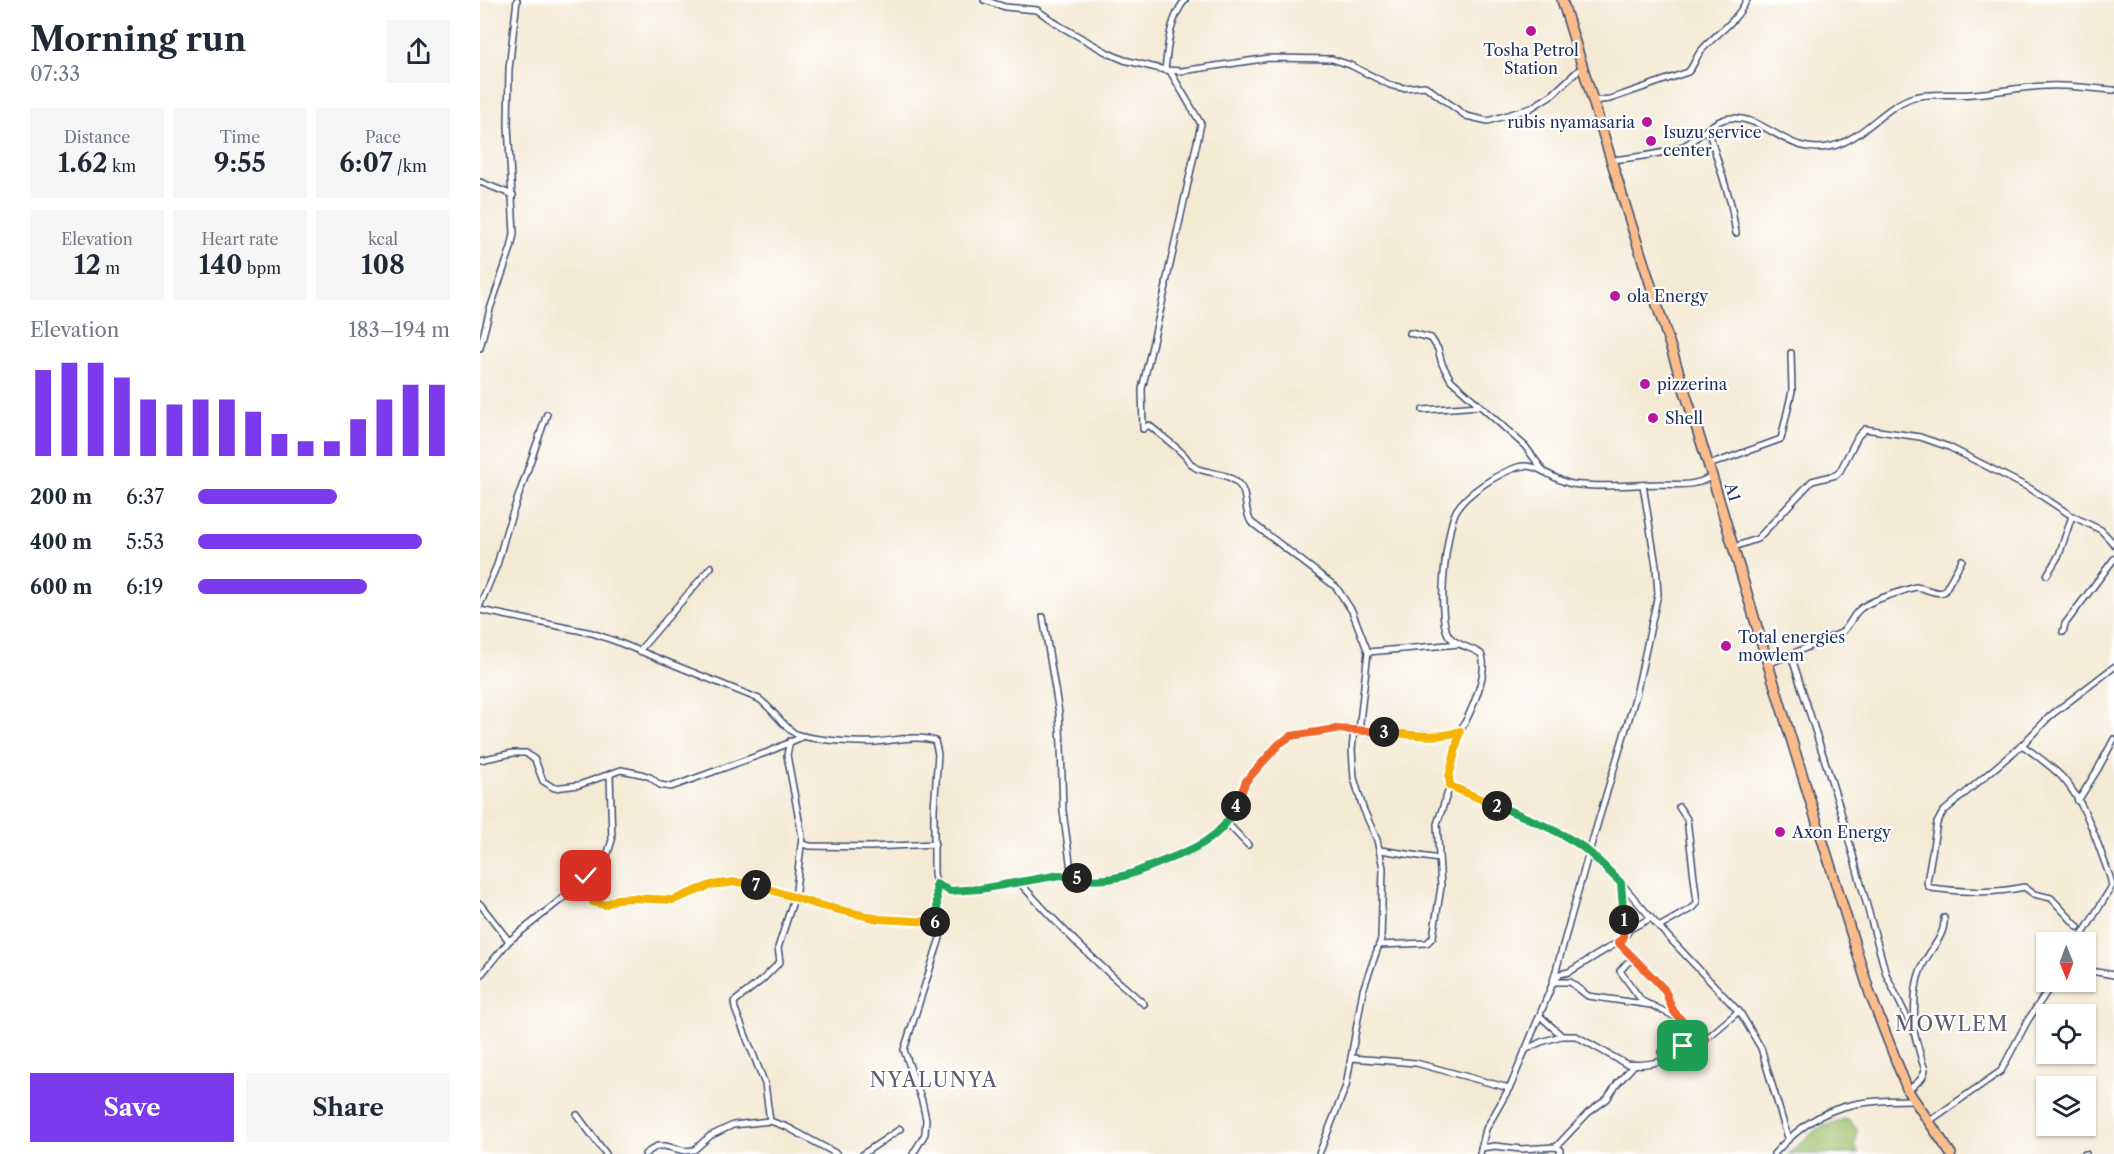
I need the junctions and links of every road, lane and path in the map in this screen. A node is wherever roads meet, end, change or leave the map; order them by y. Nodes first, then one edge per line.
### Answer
1 (517, 0) edge
2 (984, 0) edge
3 (1185, 0) edge
4 (1562, 0) edge
5 (1747, 0) edge
6 (1583, 66) junction
7 (1167, 71) junction
8 (2114, 90) edge
9 (1593, 101) junction
10 (1708, 129) junction
11 (1612, 160) junction
12 (480, 182) edge
13 (513, 195) junction
14 (1736, 233) dead end
15 (1410, 333) dead end
16 (480, 348) edge
17 (1791, 353) dead end
18 (1480, 406) junction
19 (1423, 410) dead end
20 (547, 414) dead end
21 (1709, 465) junction
22 (1547, 475) junction
23 (1712, 476) junction
24 (1642, 485) junction
25 (2072, 516) junction
26 (2114, 544) edge
27 (1734, 547) junction
28 (2114, 559) edge
29 (1962, 560) dead end
30 (711, 567) dead end
31 (2047, 575) dead end
32 (480, 605) edge
33 (480, 610) edge
34 (1043, 616) dead end
35 (2062, 632) dead end
36 (1460, 644) junction
37 (639, 651) junction
38 (1368, 652) junction
39 (1791, 655) junction
40 (1768, 664) junction
41 (2114, 667) edge
42 (1356, 730) junction
43 (1460, 731) junction
44 (804, 736) junction
45 (2114, 739) edge
46 (790, 741) junction
47 (2022, 744) junction
48 (480, 760) edge
49 (610, 775) junction
50 (1450, 786) junction
51 (2078, 801) junction
52 (1679, 807) dead end
53 (1227, 823) junction
54 (802, 844) junction
55 (934, 844) junction
56 (1248, 845) dead end
57 (1380, 850) junction
58 (1589, 852) junction
59 (1439, 859) junction
60 (1072, 877) junction
61 (582, 882) junction
62 (1019, 882) junction
63 (1621, 883) junction
64 (936, 884) junction
65 (2113, 886) edge
66 (795, 898) junction
67 (480, 904) edge
68 (1651, 918) junction
69 (1944, 918) dead end
70 (938, 922) junction
71 (1659, 927) junction
72 (2078, 927) dead end
73 (2084, 932) edge
74 (509, 941) junction
75 (1621, 941) junction
76 (1379, 945) junction
77 (1635, 960) junction
78 (2096, 972) edge
79 (2114, 975) edge
80 (480, 976) edge
81 (1553, 982) junction
82 (2047, 992) edge
83 (1144, 1005) dead end
84 (1651, 1005) junction
85 (1739, 1011) junction
86 (1540, 1016) junction
87 (1680, 1019) junction
88 (1914, 1032) junction
89 (1668, 1034) dead end
90 (1562, 1036) junction
91 (1706, 1040) junction
92 (1698, 1045) junction
93 (1683, 1046) junction
94 (1525, 1050) junction
95 (1661, 1052) dead end
96 (1351, 1058) junction
97 (1634, 1065) junction
98 (1509, 1088) junction
99 (1910, 1096) junction
100 (577, 1115) dead end
101 (770, 1121) junction
102 (1928, 1122) junction
103 (900, 1129) dead end
104 (1788, 1138) junction
105 (1480, 1151) edge
106 (1558, 1151) edge
107 (606, 1154) edge
108 (645, 1154) edge
109 (837, 1154) edge
110 (862, 1154) edge
111 (913, 1154) edge
112 (1319, 1154) edge
113 (1774, 1154) edge
114 (1951, 1154) edge

1 - 13 street
2 - 7 street
3 - 7 street
4 - 6 highway, A1
5 - 9 street
6 - 7 street
6 - 9 highway, A1
7 - 38 street
8 - 10 street
9 - 11 highway, A1
10 - 11 street
10 - 14 street
11 - 21 highway, A1 / A1
12 - 13 street
13 - 16 street
15 - 18 street
17 - 21 street
18 - 19 street
18 - 22 street
20 - 32 street
21 - 23 highway, A1 / A1
22 - 24 street
22 - 36 street
23 - 24 street
23 - 27 highway, A1 / A1
24 - 58 street
25 - 26 street
25 - 27 street
25 - 31 street
27 - 40 highway, A1 / A1
28 - 35 street
29 - 39 street
30 - 37 street
33 - 37 street
34 - 60 street
36 - 38 street
36 - 43 street
37 - 44 street
38 - 42 street
39 - 40 street
39 - 88 street
40 - 99 highway, A1
41 - 47 street
42 - 43 street
42 - 53 street
42 - 57 street
43 - 50 street
44 - 46 street
44 - 55 street
45 - 51 street
46 - 49 street
46 - 54 street
47 - 51 street
47 - 72 street
48 - 49 street
49 - 61 street
50 - 58 street
50 - 59 street
51 - 65 street
52 - 71 street
53 - 56 street
53 - 60 street
54 - 55 street
54 - 66 street
55 - 64 street
57 - 59 street
57 - 76 street
58 - 63 street
58 - 81 street
59 - 76 street
60 - 62 street
61 - 66 street
61 - 74 street
62 - 64 street
62 - 83 street
63 - 68 street
63 - 75 street
64 - 70 street
65 - 73 street
66 - 70 street
66 - 101 street
67 - 74 street
68 - 71 street
68 - 75 street
69 - 88 street
70 - 111 street
71 - 85 street
74 - 80 street
75 - 77 street
75 - 81 street
76 - 96 street
77 - 84 street
77 - 87 street
78 - 79 street
81 - 84 street
81 - 86 street
82 - 102 street
84 - 87 street
85 - 91 street
85 - 104 street
86 - 90 street
86 - 94 street
87 - 91 street
88 - 99 street
89 - 93 street
90 - 94 street
90 - 97 street
91 - 92 street
92 - 93 street
92 - 97 street
93 - 95 street
94 - 98 street
96 - 98 street
96 - 112 street
97 - 106 street
98 - 105 street
99 - 102 highway, A1
99 - 104 street
100 - 107 street
101 - 108 street
101 - 109 street
102 - 114 highway, A1
103 - 110 street
104 - 113 street
105 - 106 street

